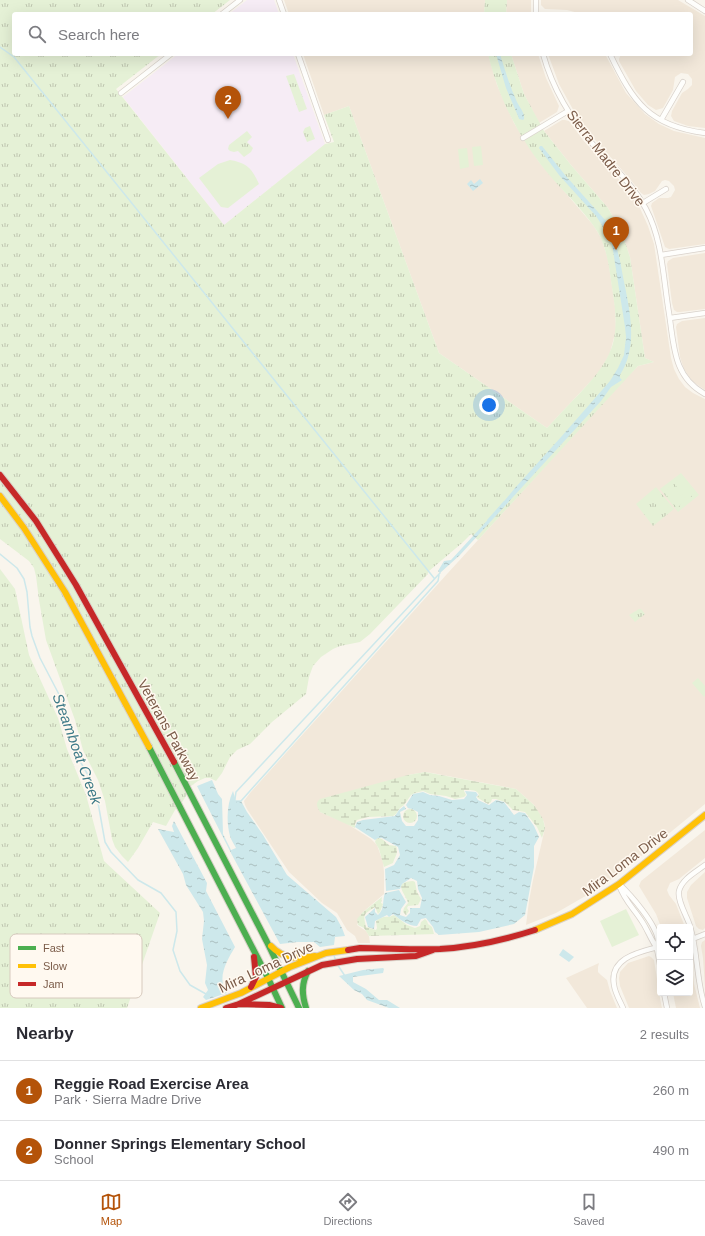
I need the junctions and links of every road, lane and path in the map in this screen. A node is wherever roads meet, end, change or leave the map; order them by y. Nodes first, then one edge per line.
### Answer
1 (240, 0) edge
2 (279, 0) edge
3 (536, 0) edge
4 (688, 0) edge
5 (705, 11) edge
6 (225, 12) edge
7 (283, 12) edge
8 (536, 12) edge
9 (168, 56) edge
10 (299, 56) edge
11 (544, 56) edge
12 (611, 56) edge
13 (683, 82) dead end
14 (121, 93) dead end
15 (568, 111) junction
16 (661, 120) junction
17 (705, 133) edge
18 (523, 138) dead end
19 (328, 140) dead end
20 (666, 189) dead end
21 (643, 203) junction
22 (705, 248) edge
23 (661, 255) junction
24 (705, 313) edge
25 (670, 318) junction
26 (705, 394) edge
27 (0, 476) edge
28 (0, 496) edge
29 (705, 815) edge
30 (705, 865) edge
31 (619, 884) junction
32 (689, 924) edge
33 (705, 934) edge
34 (657, 936) edge
35 (693, 939) edge
36 (267, 942) junction
37 (693, 945) edge
38 (657, 948) edge
39 (439, 949) junction
40 (253, 951) junction
41 (315, 956) junction
42 (281, 971) junction
43 (308, 971) junction
44 (268, 978) junction
45 (286, 982) junction
46 (251, 987) junction
47 (272, 988) junction
48 (665, 996) edge
49 (704, 1000) edge
50 (239, 1004) junction
51 (229, 1007) edge
52 (705, 1007) edge
53 (201, 1008) edge
54 (281, 1008) edge
55 (299, 1008) edge
56 (306, 1008) edge
57 (623, 1008) edge
58 (667, 1008) edge

1 - 6 street
2 - 7 street
3 - 8 street
4 - 5 street
9 - 14 street
10 - 19 street
11 - 15 street, Sierra Madre Drive
12 - 16 street
13 - 16 street
15 - 18 street
15 - 21 street, Sierra Madre Drive
16 - 17 street
20 - 21 street
21 - 23 street, Sierra Madre Drive
22 - 23 street
23 - 25 street, Sierra Madre Drive
24 - 25 street
25 - 26 street, Sierra Madre Drive
27 - 36 main road, Veterans Parkway
28 - 40 main road, Veterans Parkway
29 - 31 main road, Mira Loma Drive
30 - 32 street
31 - 34 street
31 - 39 main road, Mira Loma Drive
33 - 35 street
36 - 41 main road
36 - 42 main road, Veterans Parkway
37 - 49 street
38 - 57 street
39 - 41 main road, Mira Loma Drive
39 - 43 main road, Mira Loma Drive
40 - 44 main road, Veterans Parkway
40 - 46 main road
41 - 42 main road, Mira Loma Drive
42 - 44 main road, Mira Loma Drive
42 - 45 main road, Veterans Parkway
43 - 45 main road, Mira Loma Drive
43 - 56 main road
44 - 46 main road, Mira Loma Drive
44 - 47 main road, Veterans Parkway
45 - 47 main road, Mira Loma Drive
45 - 55 main road, Veterans Parkway
46 - 53 main road, Mira Loma Drive
47 - 50 main road, Mira Loma Drive
47 - 54 main road, Veterans Parkway
48 - 58 street
49 - 52 street
50 - 51 main road, Mira Loma Drive
50 - 54 main road

